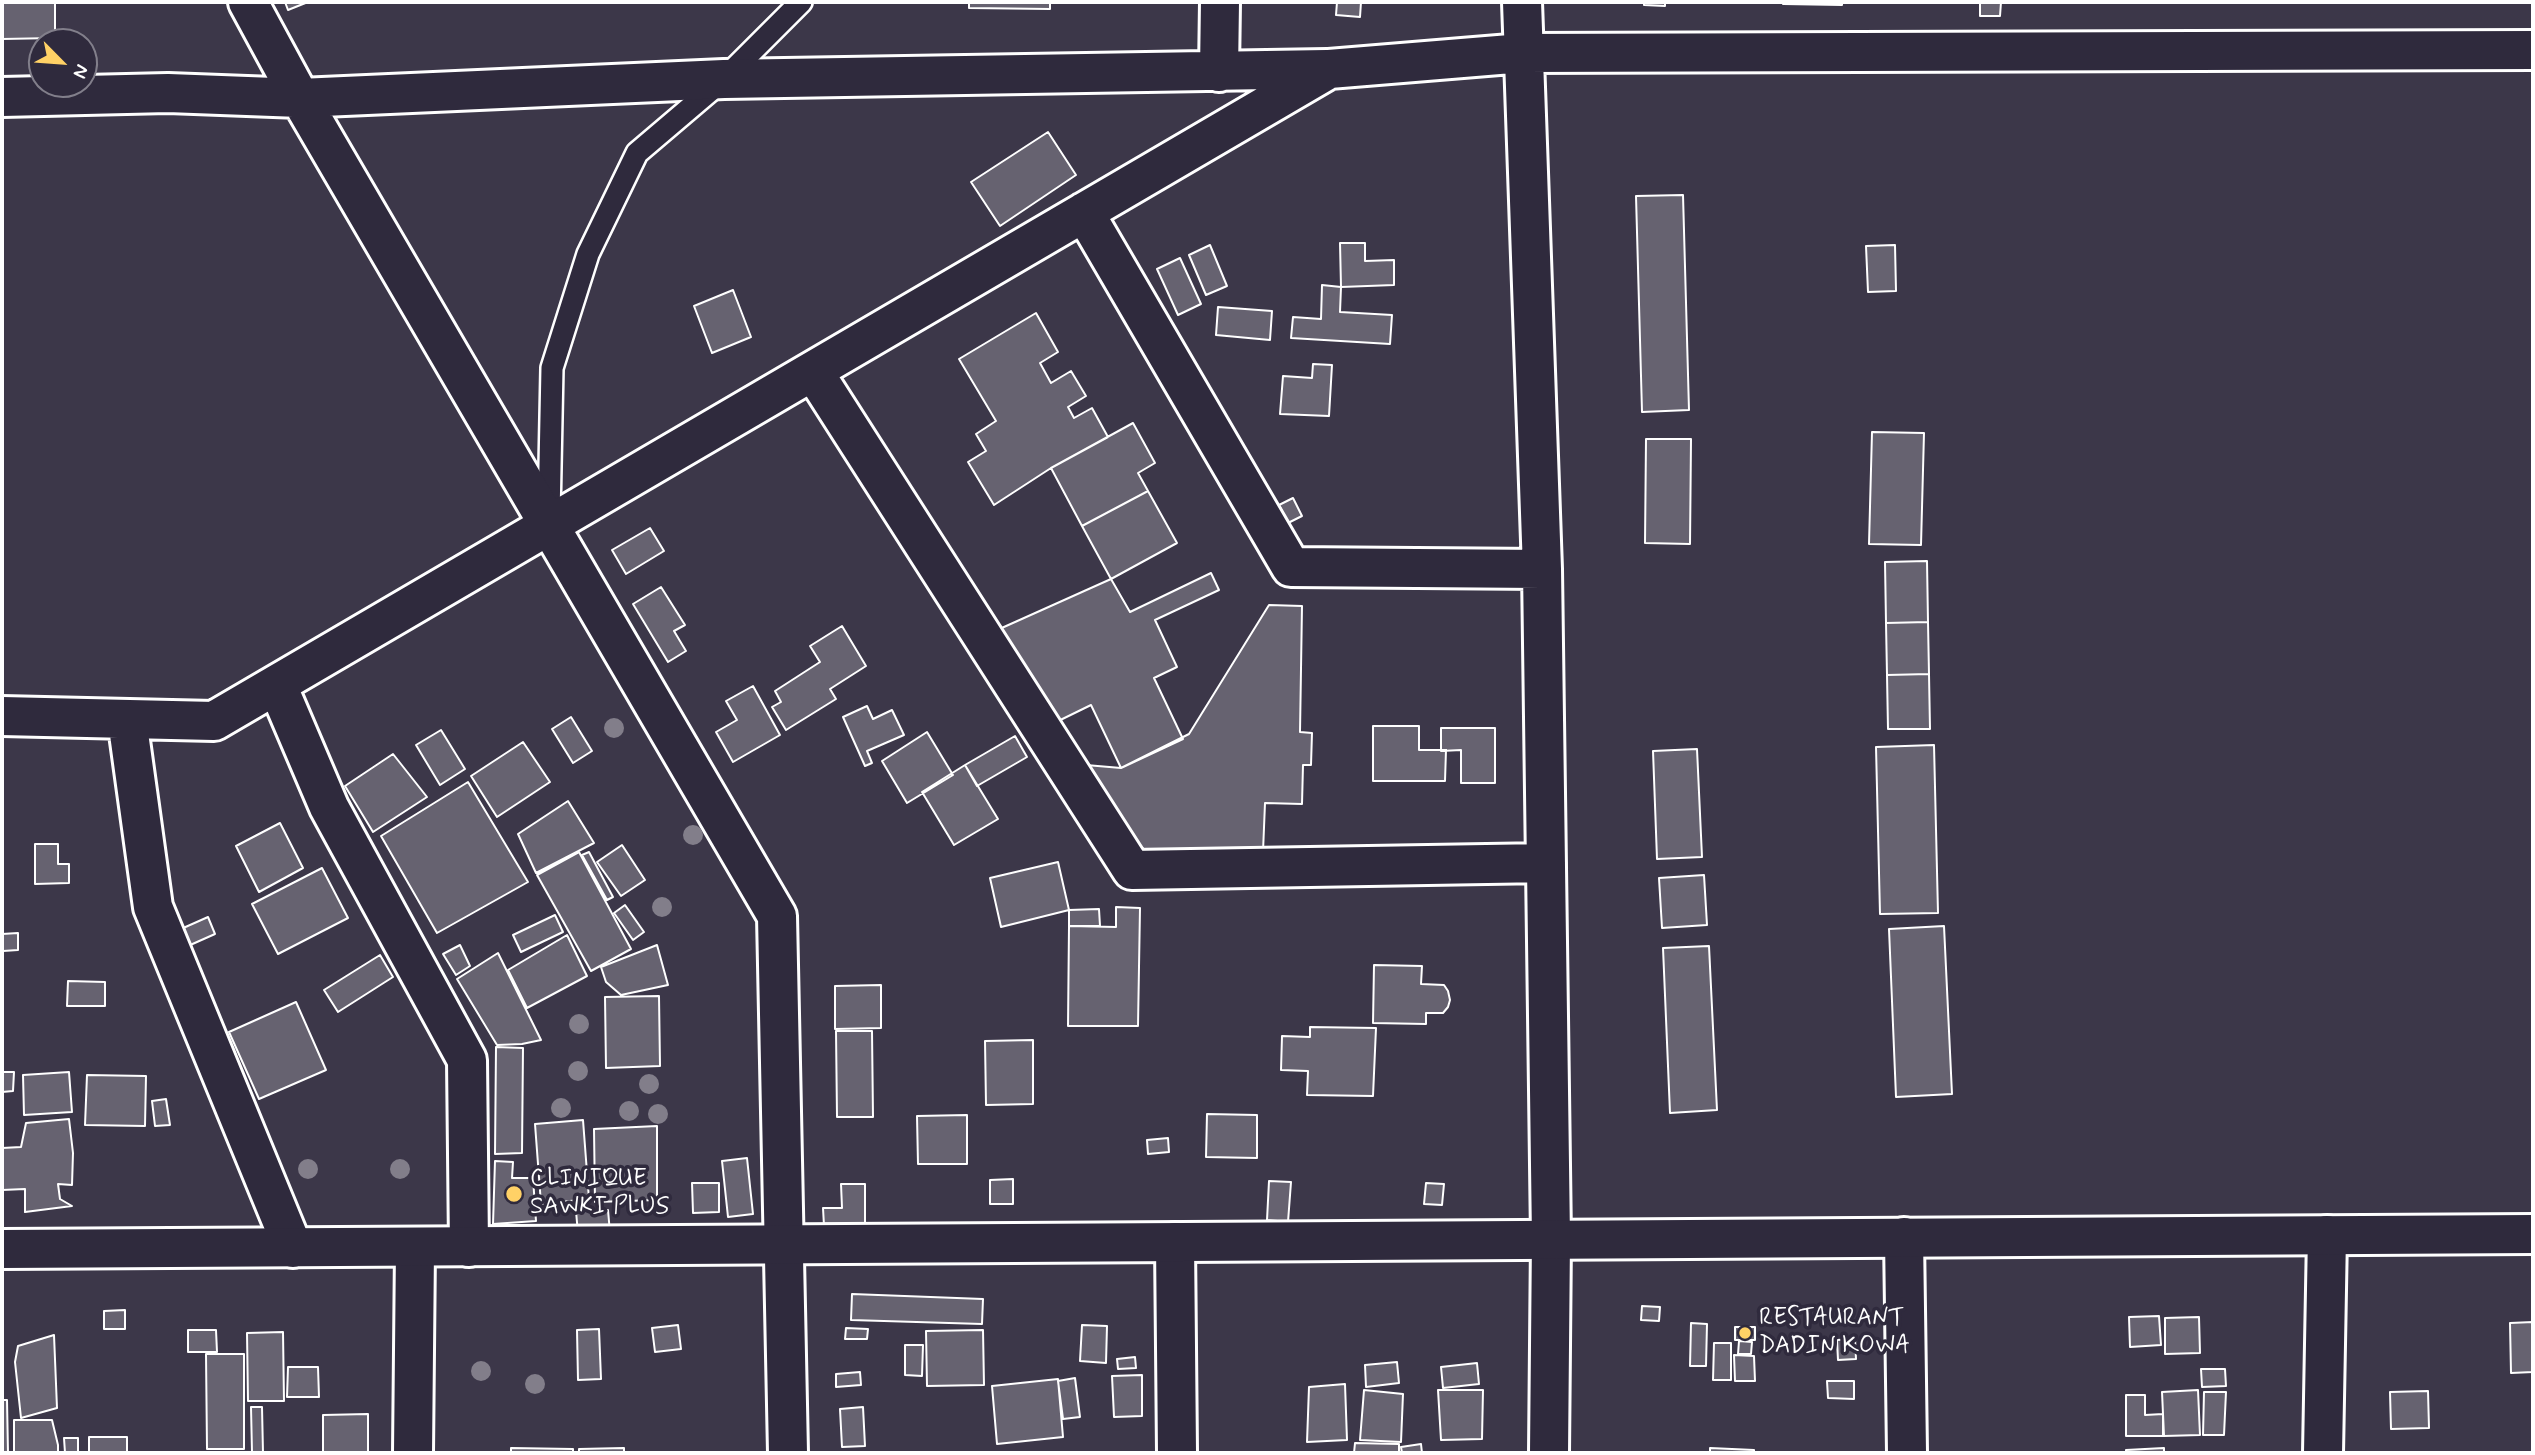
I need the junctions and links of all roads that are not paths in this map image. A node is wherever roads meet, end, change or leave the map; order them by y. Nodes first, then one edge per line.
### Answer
1 (248, 2) edge
2 (802, 2) edge
3 (1220, 2) edge
4 (1522, 2) edge
5 (2533, 50) edge
6 (1523, 53) junction
7 (1329, 69) junction
8 (1219, 72) junction
9 (724, 79) junction
10 (2, 97) edge
11 (300, 98) junction
12 (1084, 212) junction
13 (813, 371) junction
14 (549, 525) junction
15 (1542, 569) junction
16 (277, 685) junction
17 (2, 716) edge
18 (127, 719) junction
19 (1546, 863) junction
20 (2533, 1234) edge
21 (2327, 1235) junction
22 (1904, 1237) junction
23 (1551, 1238) junction
24 (1175, 1242) junction
25 (785, 1246) junction
26 (469, 1247) junction
27 (293, 1248) junction
28 (415, 1248) junction
29 (2, 1249) edge
30 (413, 1453) edge
31 (788, 1453) edge
32 (1177, 1453) edge
33 (1549, 1453) edge
34 (1907, 1453) edge
35 (2323, 1453) edge

1 - 11 street
2 - 9 lane
3 - 8 street
4 - 6 street
5 - 6 street
6 - 7 street
6 - 15 street
7 - 8 street
7 - 12 street
8 - 9 street
9 - 11 street
9 - 14 lane
10 - 11 street
11 - 14 street
12 - 13 street
12 - 15 street
13 - 14 street
13 - 19 street
14 - 16 street
14 - 25 street
15 - 19 street
16 - 18 street
16 - 26 street
17 - 18 street
18 - 27 street
19 - 23 street
20 - 21 street
21 - 22 street
21 - 35 street
22 - 23 street
22 - 34 street
23 - 24 street
23 - 33 street
24 - 25 street
24 - 32 street
25 - 26 street
25 - 31 street
26 - 28 street
27 - 28 street
27 - 29 street
28 - 30 street

